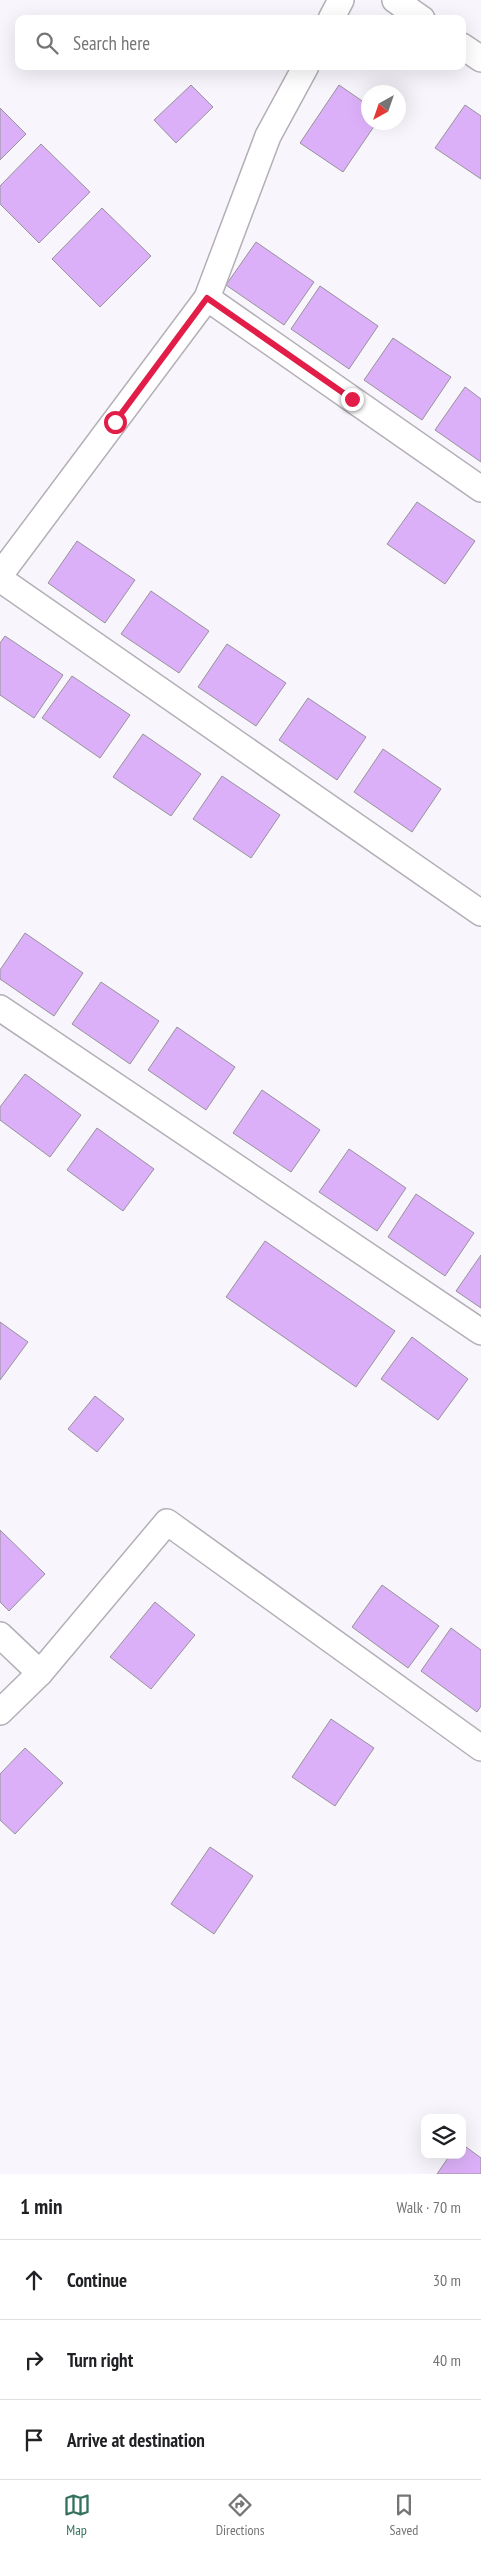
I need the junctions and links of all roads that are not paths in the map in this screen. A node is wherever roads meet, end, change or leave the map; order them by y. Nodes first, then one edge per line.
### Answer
1 (341, 0) edge
2 (395, 0) edge
3 (333, 15) edge
4 (416, 15) edge
5 (466, 49) edge
6 (481, 59) edge
7 (304, 70) edge
8 (207, 298) junction
9 (481, 489) edge
10 (0, 577) edge
11 (481, 913) edge
12 (0, 1008) edge
13 (481, 1332) edge
14 (0, 1635) edge
15 (40, 1673) junction
16 (0, 1712) edge
17 (481, 1748) edge

1 - 3 street
2 - 4 street
5 - 6 street
7 - 8 street
8 - 9 street
8 - 10 street
10 - 11 street
12 - 13 street
14 - 15 street
15 - 16 street
15 - 17 street

